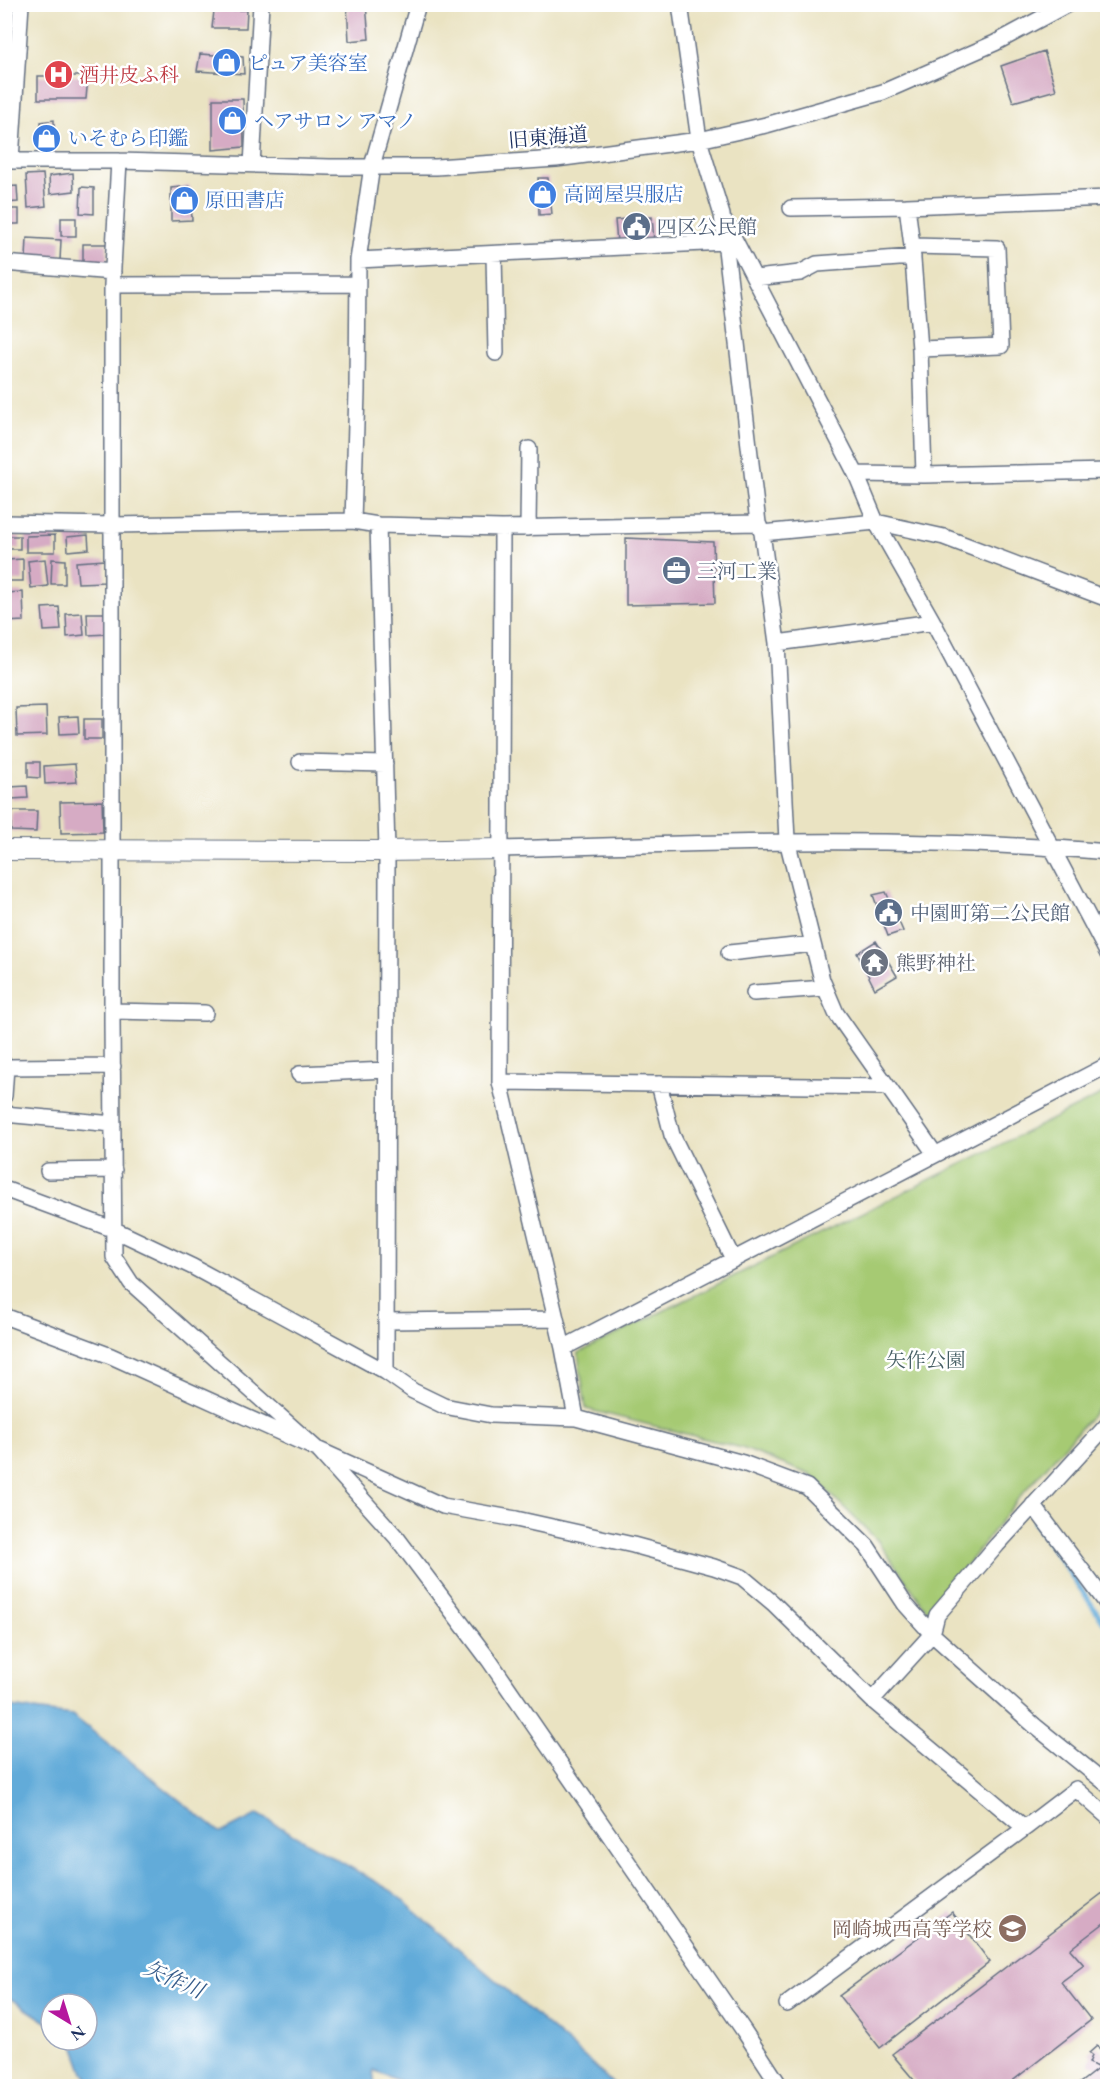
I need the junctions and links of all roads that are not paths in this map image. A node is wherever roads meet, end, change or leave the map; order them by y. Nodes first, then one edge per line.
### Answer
1 (21, 4) edge
2 (261, 4) edge
3 (418, 4) edge
4 (680, 4) edge
5 (1068, 4) edge
6 (699, 140) junction
7 (8, 160) edge
8 (119, 161) junction
9 (252, 165) junction
10 (372, 166) junction
11 (1107, 198) edge
12 (907, 206) junction
13 (791, 208) dead end
14 (722, 215) junction
15 (725, 242) junction
16 (912, 252) junction
17 (494, 254) junction
18 (358, 260) junction
19 (4, 263) edge
20 (113, 278) junction
21 (755, 278) junction
22 (357, 284) junction
23 (920, 349) junction
24 (496, 353) dead end
25 (529, 449) dead end
26 (1107, 471) edge
27 (856, 474) junction
28 (924, 475) junction
29 (353, 521) junction
30 (876, 522) junction
31 (4, 523) edge
32 (113, 525) junction
33 (378, 525) junction
34 (502, 528) junction
35 (528, 528) junction
36 (760, 528) junction
37 (1107, 599) edge
38 (933, 622) junction
39 (777, 643) junction
40 (300, 762) dead end
41 (385, 764) junction
42 (787, 840) junction
43 (1051, 847) junction
44 (501, 849) junction
45 (4, 850) edge
46 (112, 850) junction
47 (387, 851) junction
48 (1107, 852) edge
49 (813, 944) junction
50 (729, 953) dead end
51 (1107, 954) edge
52 (825, 988) junction
53 (754, 993) dead end
54 (112, 1011) junction
55 (205, 1013) dead end
56 (1107, 1065) edge
57 (113, 1066) junction
58 (386, 1070) junction
59 (299, 1074) dead end
60 (500, 1082) junction
61 (659, 1084) junction
62 (888, 1087) junction
63 (4, 1096) edge
64 (4, 1114) edge
65 (113, 1124) junction
66 (935, 1154) junction
67 (114, 1170) junction
68 (48, 1171) dead end
69 (4, 1189) edge
70 (115, 1230) junction
71 (733, 1259) junction
72 (4, 1317) edge
73 (556, 1319) junction
74 (386, 1321) junction
75 (562, 1348) junction
76 (386, 1372) junction
77 (576, 1418) junction
78 (1107, 1424) edge
79 (320, 1452) junction
80 (1033, 1504) junction
81 (1107, 1605) edge
82 (932, 1634) junction
83 (872, 1700) junction
84 (1107, 1785) edge
85 (1107, 1817) edge
86 (1025, 1828) junction
87 (787, 2004) dead end
88 (780, 2086) edge

1 - 7 street
2 - 9 street
3 - 10 street
4 - 6 street
5 - 6 street, 旧東海道
6 - 10 street, 旧東海道
6 - 14 street
7 - 8 street, 旧東海道
8 - 9 street, 旧東海道
8 - 20 street
9 - 10 street, 旧東海道
10 - 18 street
11 - 12 street
12 - 13 street
12 - 16 street
14 - 15 street
14 - 21 street
15 - 17 street
15 - 36 street
16 - 21 street
16 - 23 street
16 - 23 street
17 - 18 street
17 - 24 street
18 - 22 street
19 - 20 street
20 - 22 street
20 - 32 street
21 - 27 street
22 - 29 street
23 - 28 street
25 - 35 street
26 - 28 street
27 - 28 street
27 - 30 street
29 - 32 street
29 - 33 street
30 - 36 street
30 - 37 street
30 - 38 street
31 - 32 street
32 - 46 street
33 - 34 street
33 - 41 street
34 - 35 street
34 - 44 street
35 - 36 street
36 - 39 street
38 - 39 street
38 - 43 street
39 - 42 street
40 - 41 street
41 - 47 street
42 - 43 street
42 - 44 street
42 - 49 street
43 - 48 street
43 - 51 street
44 - 47 street
44 - 60 street
45 - 46 street
46 - 47 street
46 - 54 street
47 - 58 street
49 - 50 street
49 - 52 street
52 - 53 street
52 - 62 street
54 - 55 street
54 - 57 street
56 - 66 street
57 - 63 street
57 - 65 street
58 - 59 street
58 - 74 street
60 - 61 street
60 - 73 street
61 - 62 street
61 - 71 street
62 - 66 street
64 - 65 street
65 - 67 street
66 - 71 street
67 - 68 street
67 - 70 street
69 - 70 street
70 - 76 street
70 - 79 street
71 - 75 street
72 - 79 street
73 - 74 street
73 - 75 street
74 - 76 street
75 - 77 street
76 - 77 street
77 - 82 street
78 - 80 street
79 - 83 street
79 - 88 street
80 - 81 street
80 - 82 street
82 - 83 street
82 - 84 street
83 - 86 street
85 - 86 street
86 - 87 street

